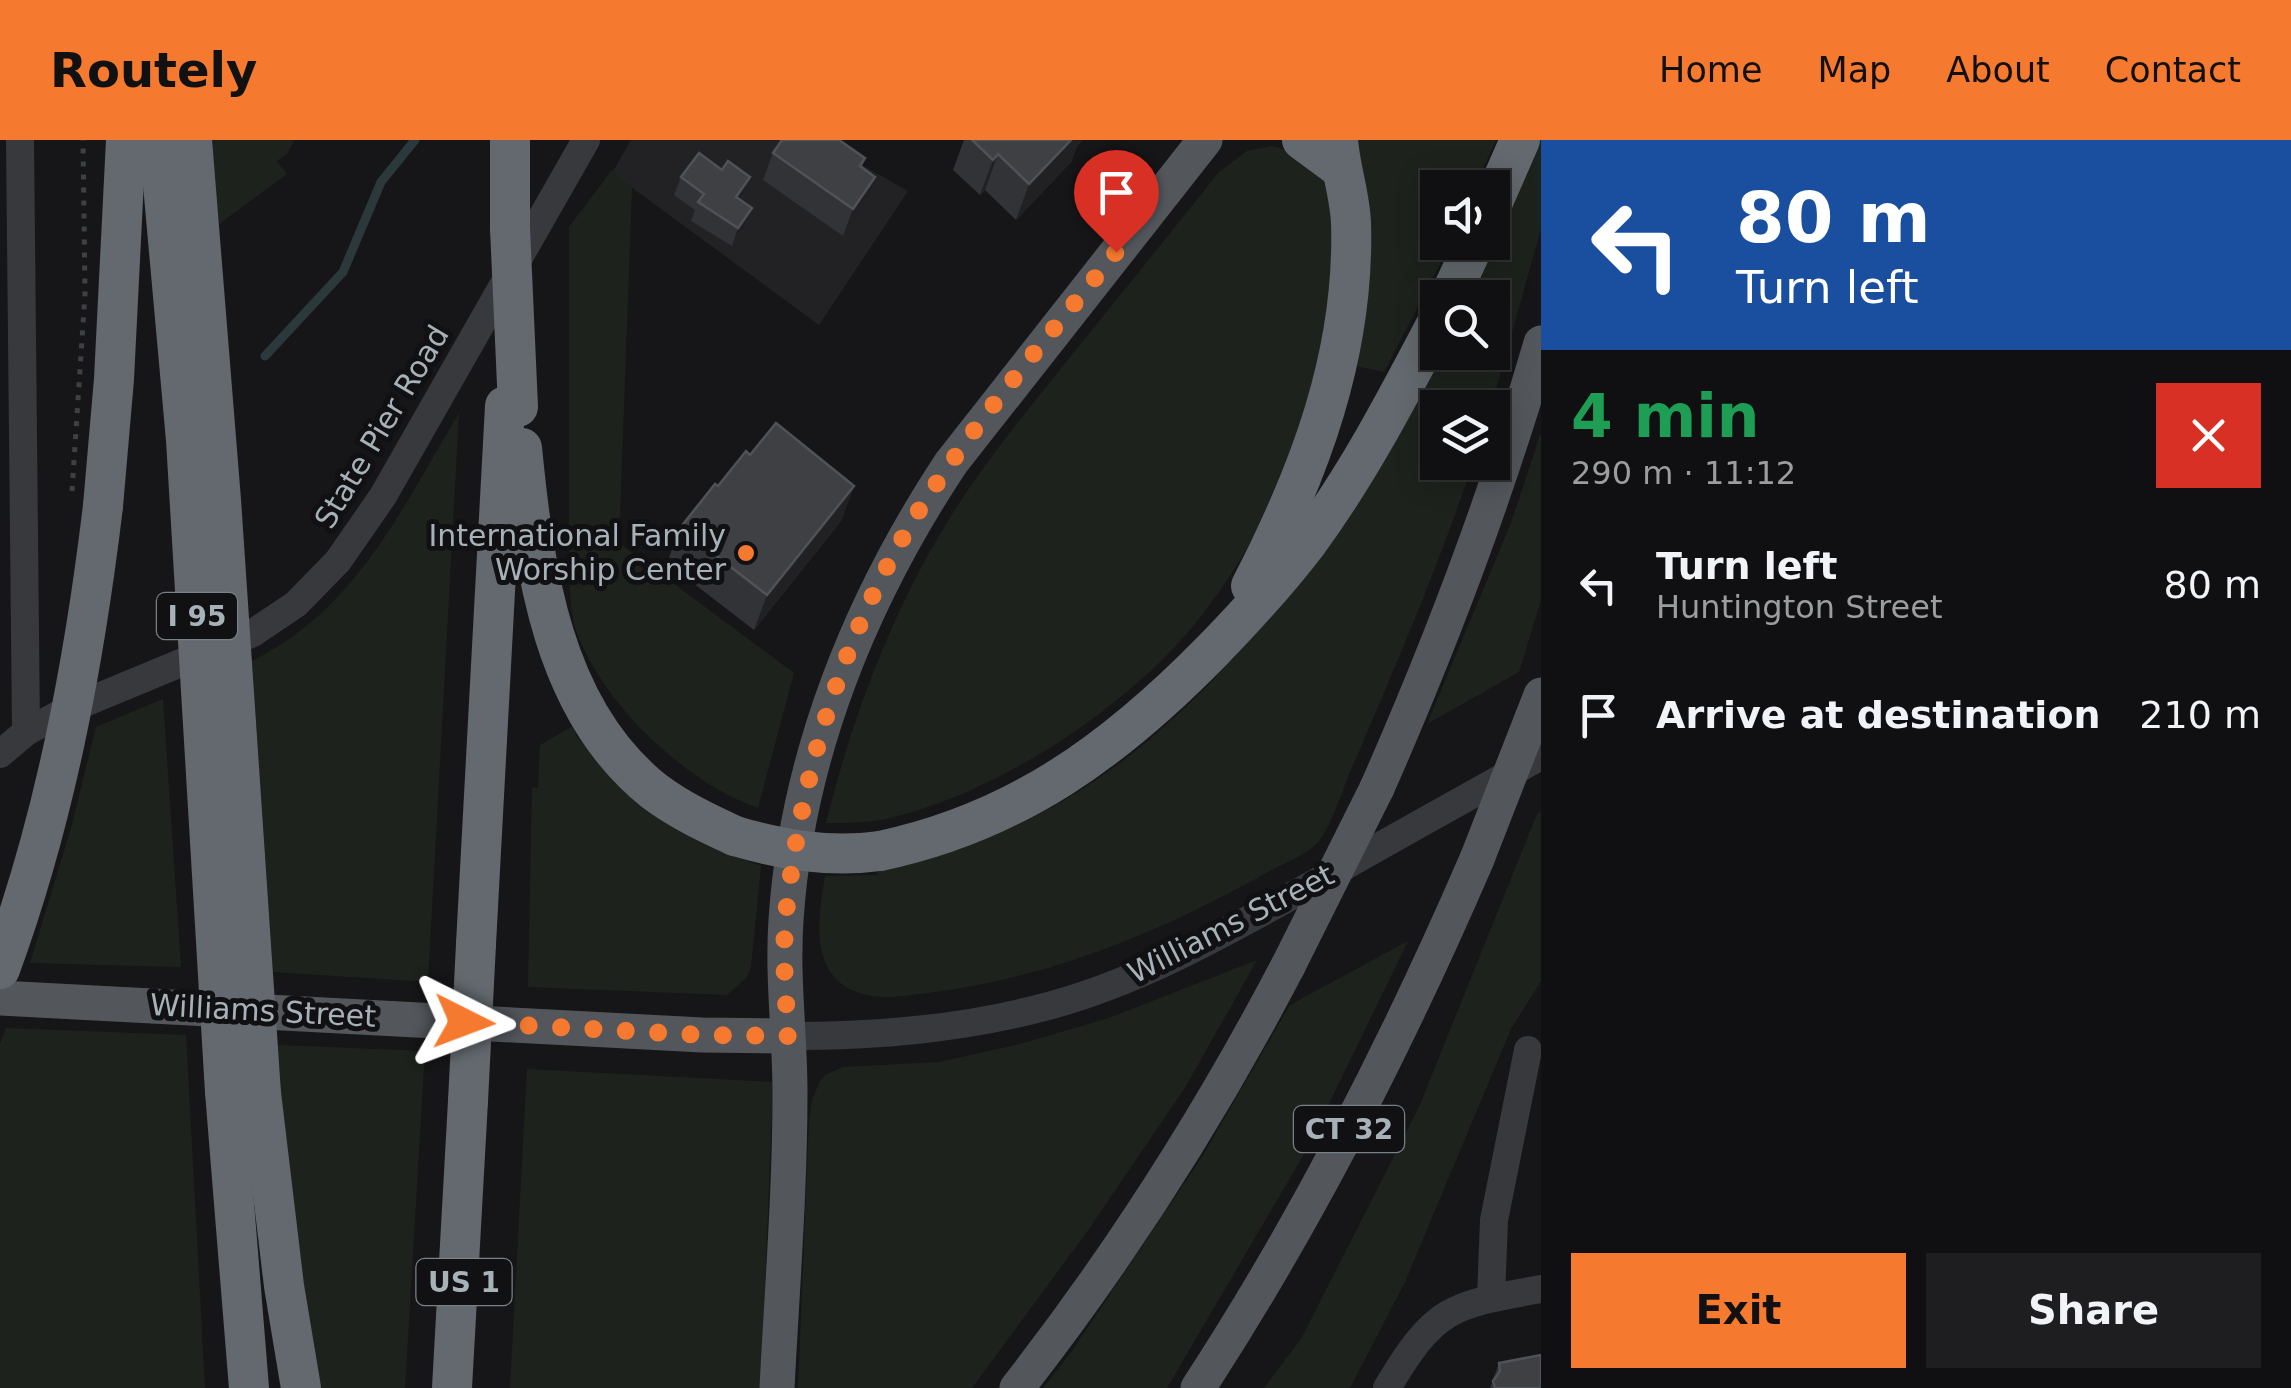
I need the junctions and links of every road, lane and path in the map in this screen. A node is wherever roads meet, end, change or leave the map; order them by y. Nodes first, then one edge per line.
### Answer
1 (20, 140) edge
2 (83, 140) edge
3 (126, 140) edge
4 (159, 140) edge
5 (192, 140) edge
6 (510, 140) edge
7 (1206, 140) edge
8 (1302, 140) edge
9 (1520, 140) edge
10 (580, 143) edge
11 (1339, 154) edge
12 (1507, 170) edge
13 (10, 271) edge
14 (1541, 342) edge
15 (1420, 354) edge
16 (11, 394) edge
17 (512, 406) junction
18 (70, 509) dead end
19 (12, 642) edge
20 (1220, 642) junction
21 (1541, 695) edge
22 (26, 732) junction
23 (0, 754) edge
24 (1541, 756) edge
25 (0, 969) edge
26 (0, 998) edge
27 (788, 1036) junction
28 (1528, 1050) dead end
29 (243, 1092) junction
30 (464, 1176) junction
31 (233, 1216) junction
32 (1541, 1289) edge
33 (1490, 1298) junction
34 (223, 1388) edge
35 (249, 1388) edge
36 (301, 1388) edge
37 (452, 1388) edge
38 (466, 1388) edge
39 (777, 1388) edge
40 (1018, 1388) edge
41 (1198, 1388) edge
42 (1386, 1388) edge

1 - 13 street
2 - 18 path, bridge
3 - 25 highway, bridge
4 - 29 highway, I 95, bridge
5 - 29 highway, bridge
6 - 17 highway, bridge
7 - 27 main road
8 - 11 highway
9 - 12 highway
10 - 22 street, State Pier Road
11 - 20 highway
13 - 16 street
14 - 40 main road, bridge
15 - 20 highway
16 - 19 street
17 - 20 highway, bridge
17 - 30 highway, bridge
19 - 22 street
21 - 41 main road, CT 32, bridge
22 - 23 street, State Pier Road
24 - 27 street, Williams Street
26 - 27 main road, Williams Street
27 - 39 main road
28 - 33 street
29 - 31 highway, I 95
29 - 36 highway
30 - 37 highway
30 - 38 highway, US 1
31 - 34 highway
31 - 35 highway, I 95
32 - 33 street
33 - 42 street

